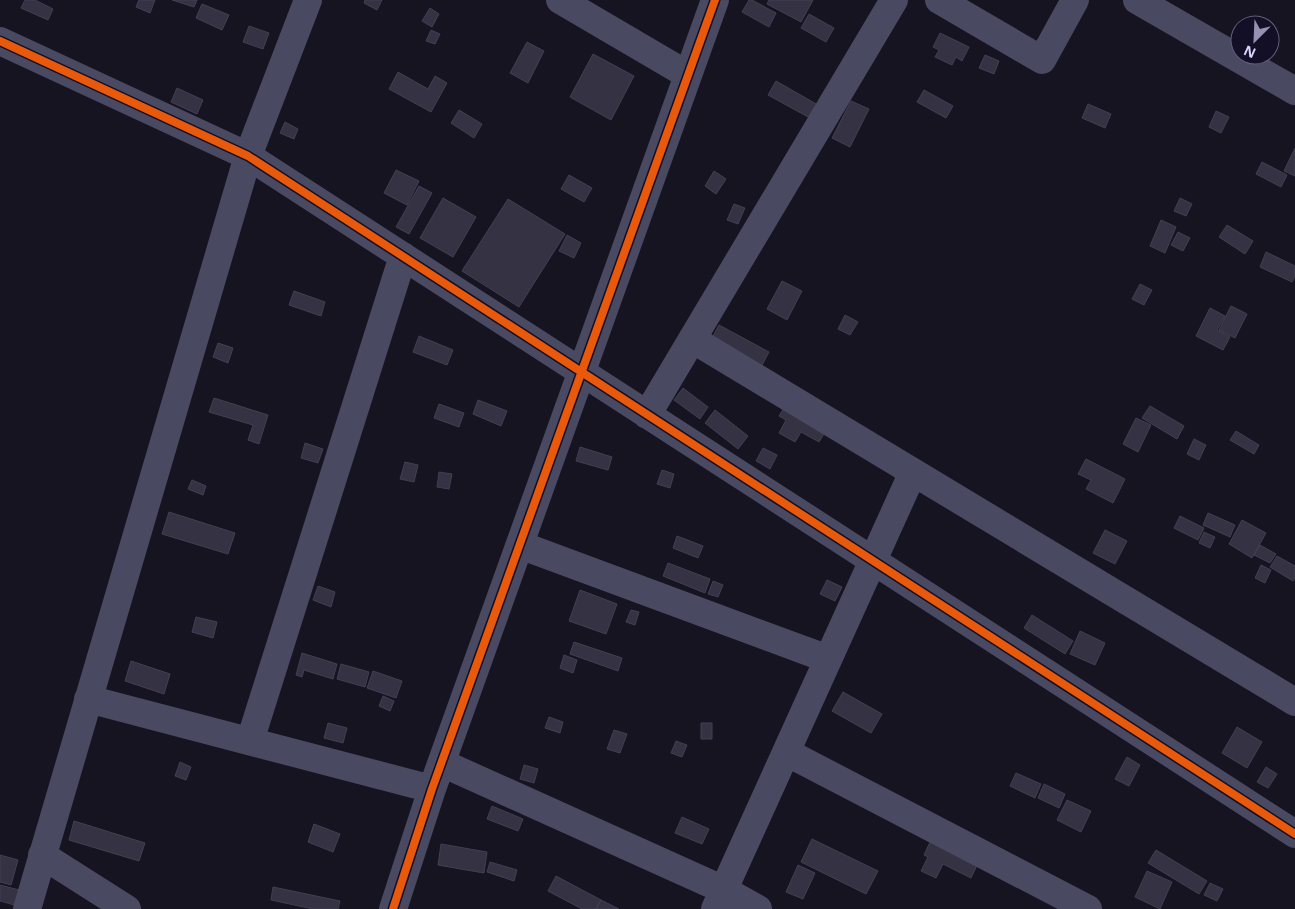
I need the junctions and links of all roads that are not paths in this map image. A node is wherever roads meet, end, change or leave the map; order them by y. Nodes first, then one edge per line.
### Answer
1 (308, 0) edge
2 (560, 0) edge
3 (714, 0) edge
4 (894, 0) edge
5 (939, 0) edge
6 (1075, 0) edge
7 (1137, 0) edge
8 (0, 41) edge
9 (688, 75) junction
10 (1295, 91) edge
11 (248, 156) junction
12 (403, 256) junction
13 (692, 339) junction
14 (581, 372) junction
15 (647, 414) junction
16 (913, 472) junction
17 (520, 545) junction
18 (873, 561) junction
19 (828, 659) junction
20 (88, 698) junction
21 (1295, 702) edge
22 (250, 741) junction
23 (786, 752) junction
24 (442, 764) junction
25 (432, 789) junction
26 (1295, 834) edge
27 (42, 855) junction
28 (719, 900) edge
29 (27, 909) edge
30 (126, 909) edge
31 (394, 909) edge
32 (758, 909) edge
33 (1088, 909) edge

1 - 11 street
2 - 9 street
3 - 9 street
4 - 13 street
5 - 6 street
7 - 10 street
8 - 11 street
9 - 14 street
11 - 12 street
11 - 20 street
12 - 14 street
12 - 22 street
13 - 15 street
13 - 16 street
14 - 15 street
14 - 17 street
15 - 18 street
16 - 18 street
16 - 21 street
17 - 19 street
17 - 24 street
18 - 19 street
18 - 26 street
19 - 23 street
20 - 22 street
20 - 27 street
22 - 25 street
23 - 28 street
23 - 33 street
24 - 25 street
24 - 28 street
25 - 31 street
27 - 29 street
27 - 30 street
28 - 32 street

